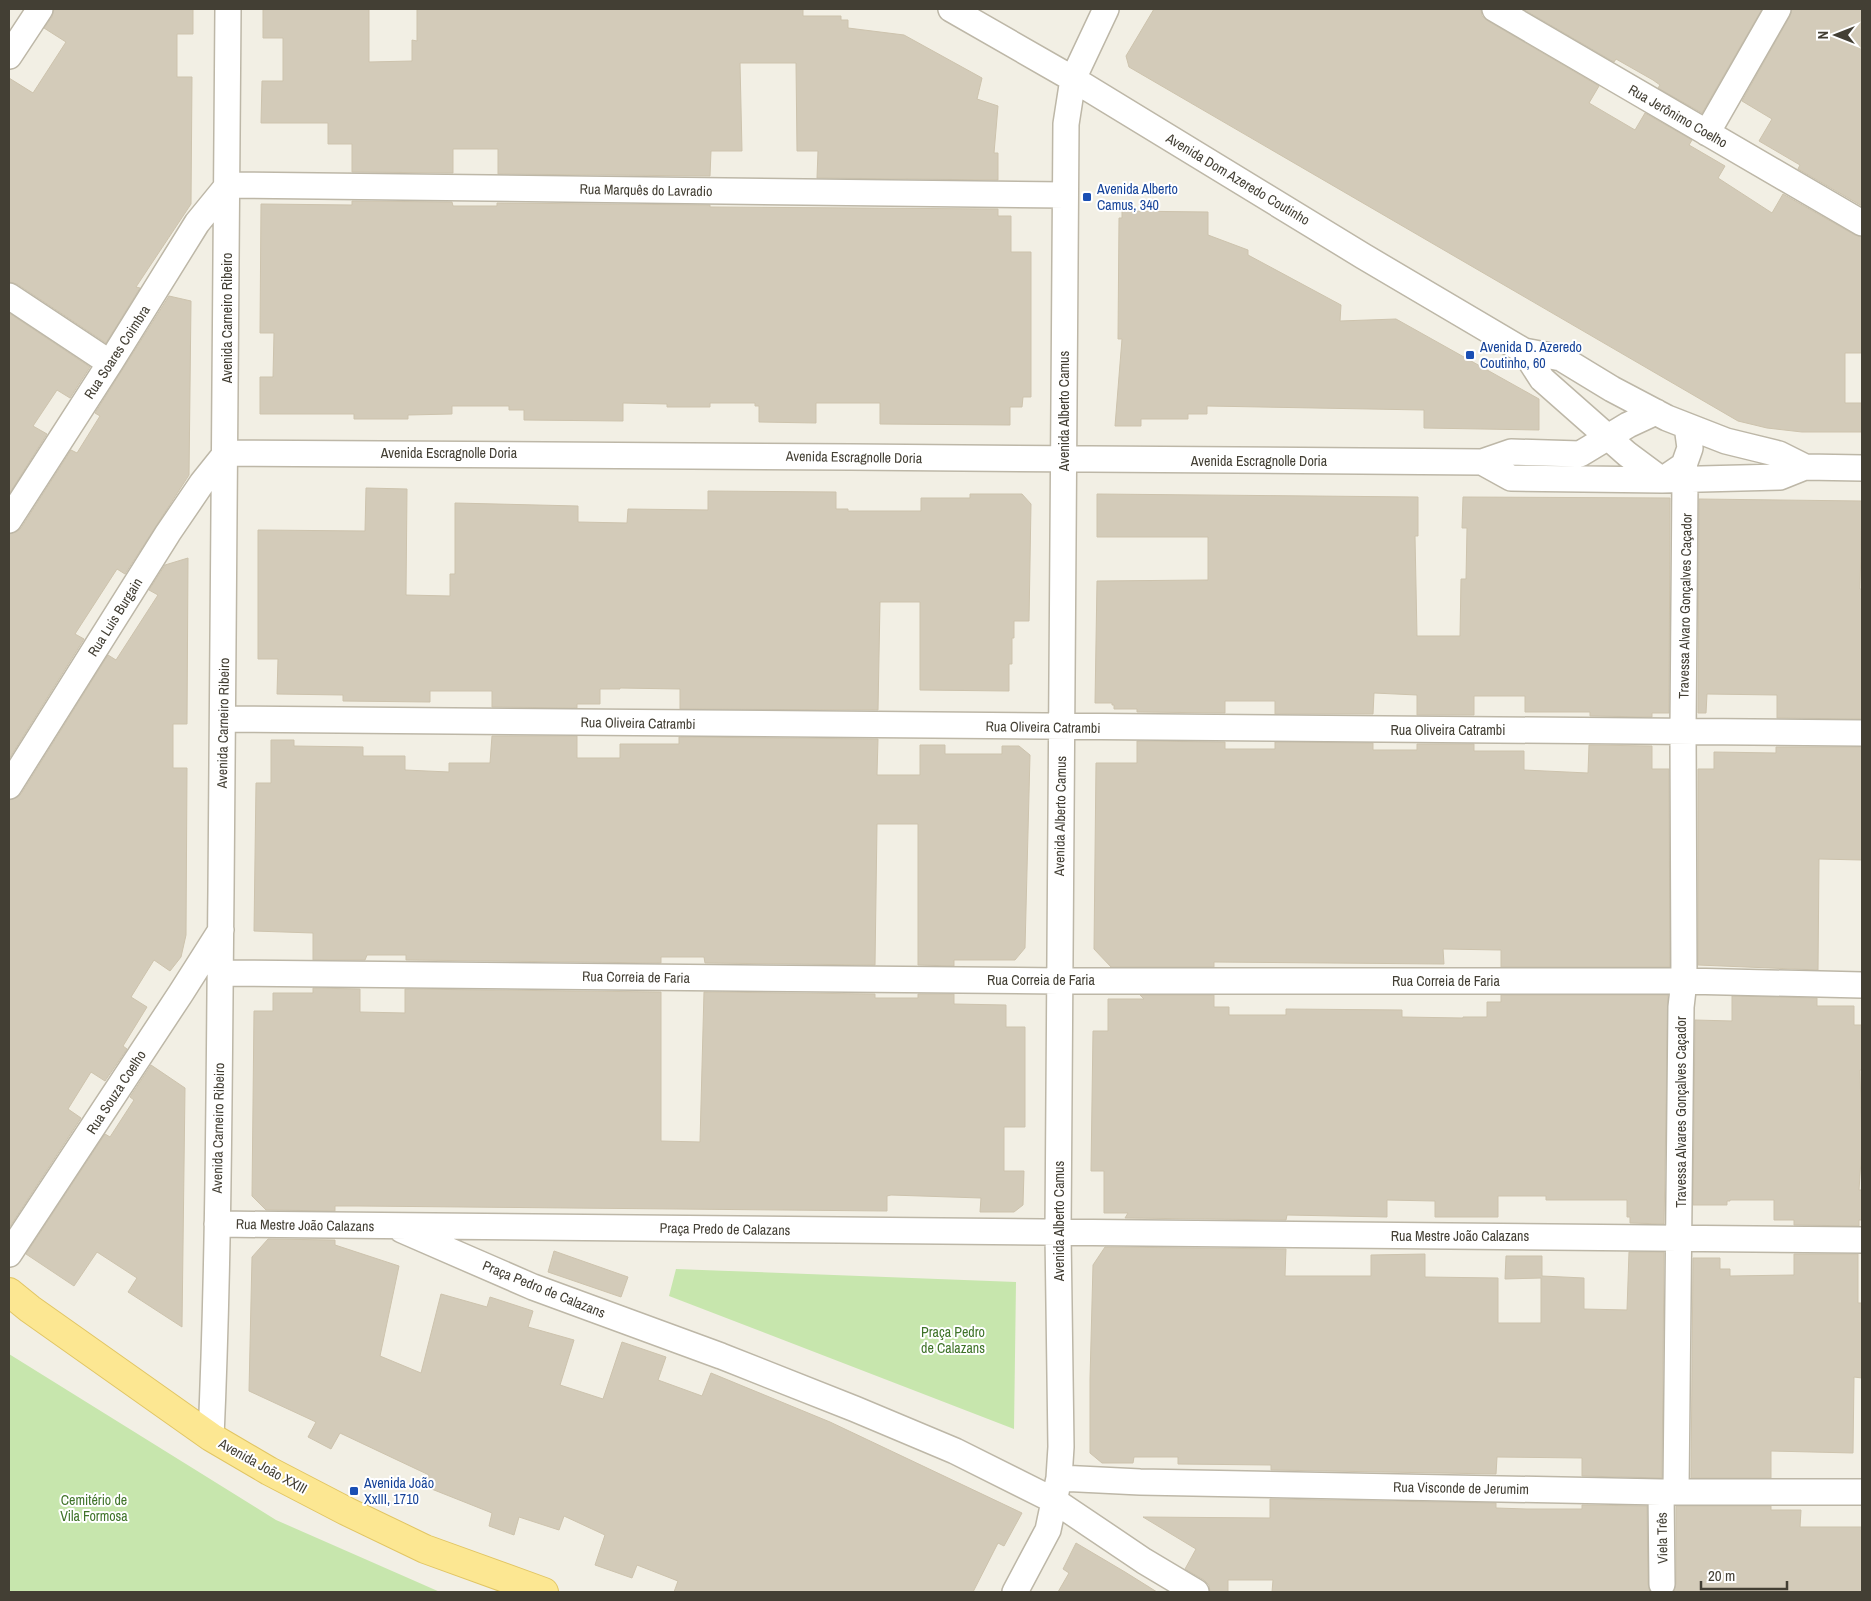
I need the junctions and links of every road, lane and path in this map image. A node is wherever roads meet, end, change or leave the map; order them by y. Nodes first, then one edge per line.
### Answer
1 (40, 9) edge
2 (228, 9) edge
3 (951, 9) edge
4 (1106, 9) edge
5 (1495, 9) edge
6 (1778, 9) edge
7 (9, 56) edge
8 (1073, 79) junction
9 (1707, 133) junction
10 (228, 185) junction
11 (1065, 195) junction
12 (1862, 223) edge
13 (9, 296) edge
14 (1524, 350) junction
15 (110, 363) junction
16 (1656, 412) junction
17 (1687, 426) junction
18 (1608, 438) junction
19 (226, 453) junction
20 (1064, 460) junction
21 (1482, 462) junction
22 (1805, 467) junction
23 (1862, 468) edge
24 (1674, 480) junction
25 (9, 520) edge
26 (223, 719) junction
27 (1061, 727) junction
28 (1683, 732) junction
29 (1862, 733) edge
30 (9, 786) edge
31 (221, 930) junction
32 (220, 973) junction
33 (1059, 981) junction
34 (1684, 981) junction
35 (1862, 985) edge
36 (217, 1224) junction
37 (392, 1226) junction
38 (1058, 1233) junction
39 (1680, 1237) junction
40 (1862, 1240) edge
41 (9, 1254) edge
42 (9, 1292) edge
43 (211, 1437) junction
44 (1057, 1490) junction
45 (1669, 1492) junction
46 (1862, 1492) edge
47 (1662, 1584) dead end
48 (544, 1592) edge
49 (1015, 1592) edge
50 (1196, 1592) edge

1 - 7 street
2 - 10 street, Avenida Carneiro Ribeiro
3 - 8 street, Avenida Dom Azeredo Coutinho
4 - 8 street, Avenida Alberto Camus
5 - 9 street, Rua Jerônimo Coelho
6 - 9 street
8 - 11 street, Avenida Alberto Camus
8 - 14 street, Avenida Dom Azeredo Coutinho
9 - 12 street, Rua Jerônimo Coelho
10 - 11 street, Rua Marquês do Lavradio
10 - 15 street, Rua Soares Coimbra
10 - 19 street, Avenida Carneiro Ribeiro
11 - 20 street, Avenida Alberto Camus
13 - 15 street
14 - 16 street, Avenida Dom Azeredo Coutinho
14 - 18 street, Avenida Dom Azeredo Coutinho
15 - 25 street, Rua Soares Coimbra
16 - 17 street, Avenida Escragnolle Doria
16 - 18 street, Avenida Escragnolle Doria
17 - 22 street, Avenida Escragnolle Doria
17 - 24 street
18 - 21 street, Avenida Escragnolle Doria
18 - 24 street
19 - 20 street, Avenida Escragnolle Doria
19 - 26 street, Avenida Carneiro Ribeiro
19 - 30 street, Rua Luis Burgain
20 - 21 street, Avenida Escragnolle Doria
20 - 27 street, Avenida Alberto Camus
21 - 24 street, Avenida Escragnolle Doria
22 - 23 street, Avenida Escragnolle Doria
22 - 24 street, Avenida Escragnolle Doria
24 - 28 street, Travessa Alvaro Gonçalves Caçador
26 - 27 street, Rua Oliveira Catrambi
26 - 31 street, Avenida Carneiro Ribeiro
27 - 28 street, Rua Oliveira Catrambi
27 - 33 street, Avenida Alberto Camus
28 - 29 street, Rua Oliveira Catrambi
28 - 34 street, Travessa Alvares Gonçalves Caçador
31 - 32 street, Avenida Carneiro Ribeiro
31 - 41 street, Rua Souza Coelho
32 - 33 street, Rua Correia de Faria
32 - 36 street, Avenida Carneiro Ribeiro
33 - 34 street, Rua Correia de Faria
33 - 38 street, Avenida Alberto Camus
34 - 35 street, Rua Correia de Faria
34 - 39 street, Travessa Alvares Gonçalves Caçador
36 - 37 street, Rua Mestre João Calazans
36 - 43 street, Avenida Carneiro Ribeiro
37 - 38 street, Praça Predo de Calazans
37 - 44 street, Praça Pedro de Calazans
38 - 39 street, Rua Mestre João Calazans
38 - 44 street, Avenida Alberto Camus
39 - 40 street, Rua Mestre João Calazans
39 - 45 street, Travessa Alvares Gonçalves Caçador
42 - 43 main road, Avenida João XXIII
43 - 48 main road, Avenida João XXIII
44 - 45 street, Rua Visconde de Jerumim
44 - 49 street, Avenida Alberto Camus
44 - 50 street, Praça Pedro de Calazans
45 - 46 street, Rua Visconde de Jerumim
45 - 47 street, Viela Três

